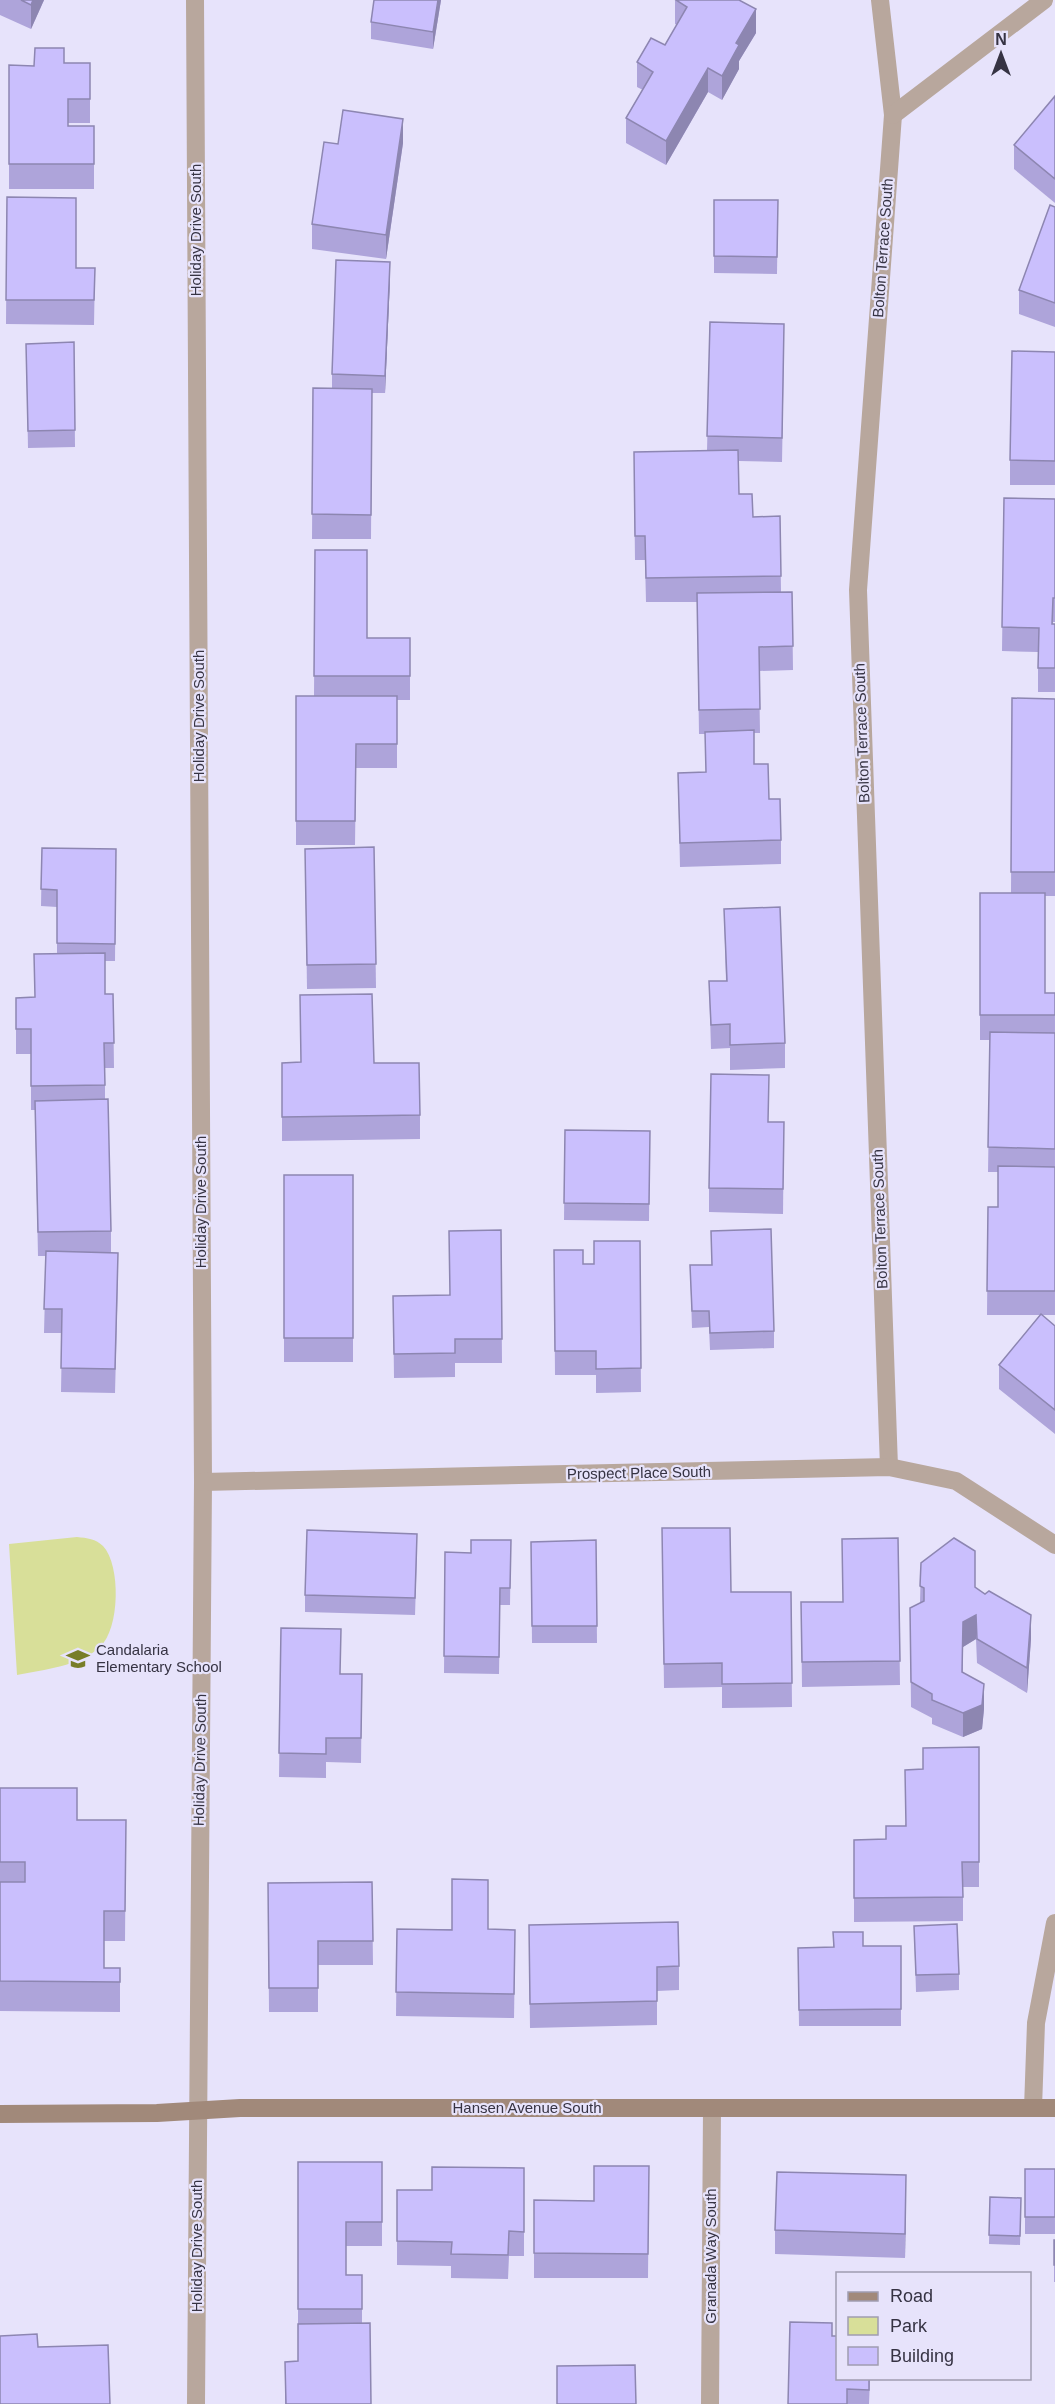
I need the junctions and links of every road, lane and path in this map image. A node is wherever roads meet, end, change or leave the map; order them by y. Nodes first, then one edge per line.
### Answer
1 (195, 0) edge
2 (880, 0) edge
3 (1044, 0) edge
4 (893, 115) junction
5 (889, 1467) junction
6 (203, 1482) junction
7 (1055, 1545) edge
8 (1055, 1923) edge
9 (712, 2108) junction
10 (1033, 2108) junction
11 (1055, 2108) edge
12 (197, 2112) junction
13 (0, 2114) edge
14 (196, 2404) edge
15 (710, 2404) edge

1 - 6 street, Holiday Drive South
2 - 4 street, Bolton Terrace South
3 - 4 street
4 - 5 street, Bolton Terrace South
5 - 6 street, Prospect Place South
5 - 7 street, Prospect Place South
6 - 12 street, Holiday Drive South
8 - 10 street
9 - 10 street, Hansen Avenue South
9 - 12 street, Hansen Avenue South
9 - 15 street, Granada Way South
10 - 11 street, Hansen Avenue South
12 - 13 street, Hansen Avenue South
12 - 14 street, Holiday Drive South

